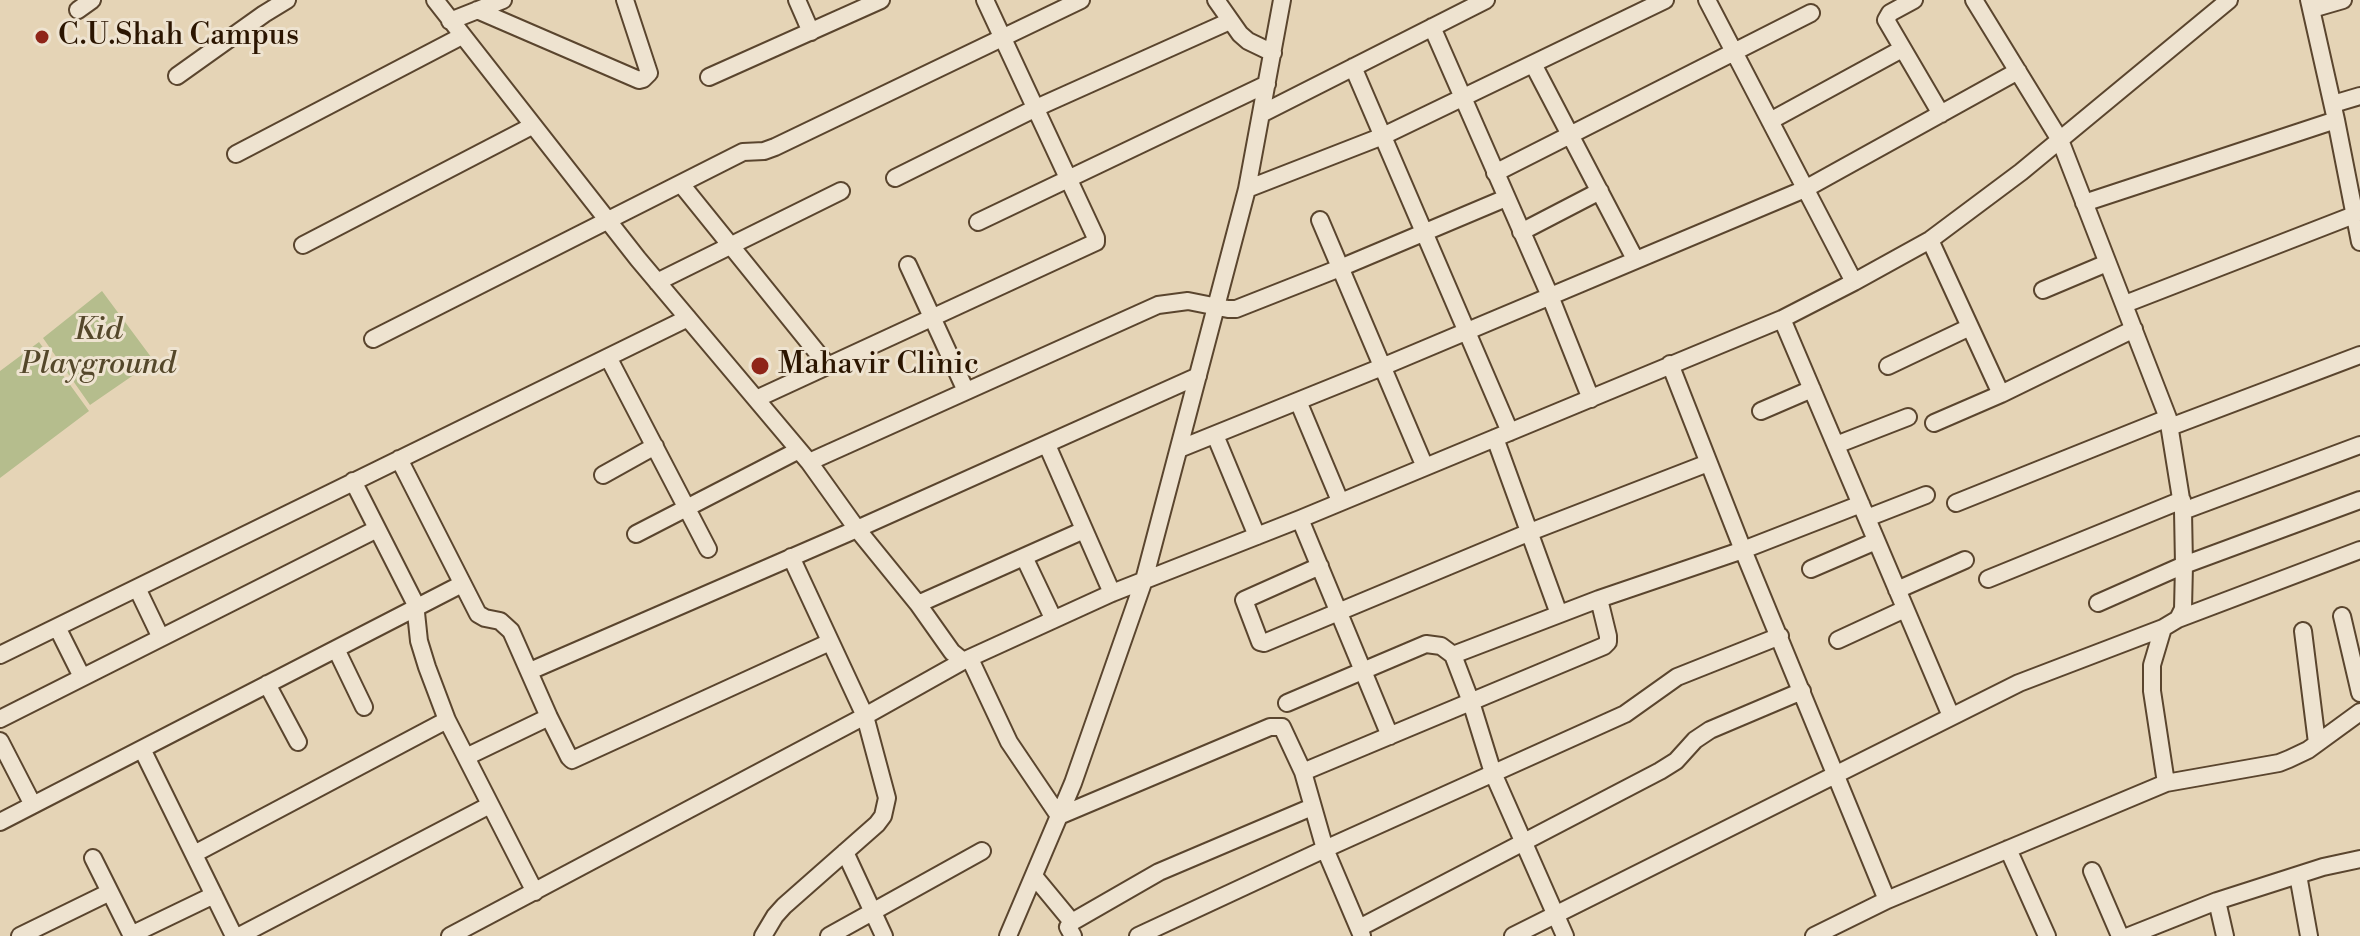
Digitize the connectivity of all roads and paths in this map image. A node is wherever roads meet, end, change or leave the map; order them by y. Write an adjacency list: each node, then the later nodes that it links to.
1 (287, 0): 33 (street)
2 (435, 0): 21 (street)
3 (503, 0): 19 (street)
4 (625, 0): 19 (street)
5 (797, 0): 24 (street)
6 (881, 0): 24 (street)
7 (985, 0): 26 (street)
8 (1081, 0): 26 (street)
9 (1216, 0): 22 (street)
10 (1282, 0): 29 (street)
11 (1486, 0): 23 (street)
12 (1665, 0): 30 (street)
13 (1707, 0): 28 (street)
14 (1914, 0): 27 (street)
15 (1974, 0): 32 (street)
16 (2229, 0): 46 (street)
17 (2343, 0): 18 (street)
18 (2310, 5): 39 (street)
19 (477, 10): 21 (street)
20 (1811, 13): 28 (street)
21 (450, 21): 25 (street)
22 (1230, 21): 29 (street); 38 (street)
23 (1432, 27): 31 (street); 37 (street)
24 (811, 32): 34 (street)
25 (462, 36): 43 (street); 47 (street)
26 (1002, 37): 38 (street); 51 (street)
27 (1902, 49): 41 (street); 42 (street)
28 (1734, 52): 42 (street); 44 (street)
29 (1273, 53): 35 (street)
30 (1533, 64): 37 (street); 44 (street)
31 (1353, 67): 40 (street); 45 (street)
32 (2018, 71): 41 (street); 46 (street)
33 (177, 76)
34 (709, 77)
35 (1267, 84): 40 (street); 50 (street)
36 (2360, 96): 39 (street)
37 (1463, 97): 45 (street); 48 (street)
38 (1036, 108): 49 (street); 50 (street)
39 (2335, 112): 57 (street); 58 (street)
40 (1261, 114): 52 (street)
41 (1941, 114): 53 (street)
42 (1770, 121): 53 (street)
43 (532, 126): 60 (street); 66 (street)
44 (1570, 135): 48 (street); 55 (street)
45 (1383, 136): 52 (street); 63 (street)
46 (2060, 140): 57 (street); 64 (street)
47 (236, 154)
48 (1495, 173): 56 (street)
49 (895, 178)
50 (1068, 179): 61 (street); 79 (street)
51 (681, 184): 60 (street); 67 (street)
52 (1247, 189): 77 (street)
53 (1805, 189): 68 (street); 73 (street)
54 (841, 191): 67 (street)
55 (1600, 191): 62 (street); 68 (street)
56 (1506, 198): 62 (street); 63 (street)
57 (2084, 203): 69 (street)
58 (2354, 215): 65 (street); 76 (street)
59 (1320, 220): 71 (street)
60 (608, 221): 72 (street); 84 (street)
61 (978, 222)
62 (1521, 232): 75 (street)
63 (1425, 233): 71 (street); 83 (street)
64 (1930, 240): 73 (street); 81 (street)
65 (2360, 242)
66 (303, 245)
67 (731, 245): 72 (street); 88 (street)
68 (1635, 259): 75 (street)
69 (2107, 263): 74 (street); 76 (street)
70 (908, 265): 79 (street)
71 (1340, 268): 77 (street); 90 (street)
72 (657, 282): 78 (street)
73 (1854, 282): 80 (street)
74 (2043, 290)
75 (1550, 296): 83 (street); 96 (street)
76 (2125, 304): 82 (street)
77 (1216, 307): 91 (street); 93 (street)
78 (688, 318): 86 (street); 95 (street)
79 (933, 319): 88 (street); 93 (street)
80 (1782, 319): 87 (street); 92 (street)
81 (1970, 327): 89 (street); 94 (street)
82 (2134, 329): 94 (street); 100 (street)
83 (1467, 332): 90 (street); 103 (street)
84 (373, 339)
85 (2360, 355): 100 (street)
86 (608, 357): 107 (street); 110 (street)
87 (1670, 364): 96 (street); 111 (street)
88 (828, 366): 95 (street)
89 (1888, 366)
90 (1382, 367): 97 (street); 112 (street)
91 (1198, 376): 104 (street); 108 (street)
92 (1812, 389): 98 (street); 105 (street)
93 (966, 391): 109 (street)
94 (2001, 394): 101 (street)
95 (756, 399): 109 (street)
96 (1591, 399): 103 (street)
97 (1298, 401): 102 (street); 117 (street)
98 (1761, 411)
99 (1908, 417): 105 (street)
100 (2169, 422): 118 (street); 119 (street)
101 (1934, 423)
102 (1215, 435): 108 (street); 128 (street)
103 (1502, 435): 112 (street); 126 (street)
104 (1047, 445): 124 (street); 125 (street)
105 (1836, 445): 121 (street)
106 (2360, 445): 119 (street)
107 (655, 446): 113 (street); 120 (street)
108 (1179, 449): 140 (street)
109 (804, 456): 120 (street); 124 (street)
110 (399, 459): 114 (street); 141 (street)
111 (1708, 463): 126 (street); 131 (street)
112 (1425, 467): 117 (street)
113 (603, 475)
114 (353, 481): 123 (street); 142 (street)
115 (1926, 495): 121 (street)
116 (2360, 500): 136 (street)
117 (1340, 501): 122 (street)
118 (1956, 503)
119 (2183, 506): 136 (street); 139 (street)
120 (686, 507): 127 (street); 130 (street)
121 (1864, 511): 129 (street); 131 (street)
122 (1300, 519): 128 (street); 137 (street)
123 (377, 529): 148 (street); 159 (street)
124 (857, 529): 133 (street); 147 (street)
125 (1084, 530): 134 (street); 144 (street)
126 (1530, 532): 150 (street); 151 (street)
127 (636, 534)
128 (1257, 536): 140 (street)
129 (1876, 541): 138 (street); 143 (street)
130 (708, 549)
131 (1743, 550): 145 (street); 158 (street)
132 (2360, 550): 154 (street)
133 (791, 557): 161 (street); 167 (street)
134 (1024, 557): 147 (street); 153 (street)
135 (1965, 560): 143 (street)
136 (2184, 565): 146 (street); 154 (street)
137 (1320, 566): 150 (street); 150 (street)
138 (1811, 569)
139 (1988, 579)
140 (1144, 580): 144 (street); 194 (street)
141 (462, 584): 148 (street); 167 (street)
142 (137, 588): 155 (street); 159 (street)
143 (1897, 590): 149 (street)
144 (1112, 593): 153 (street)
145 (1599, 599): 151 (street); 172 (street)
146 (2098, 603)
147 (918, 604): 165 (street)
148 (416, 607): 162 (street); 180 (street)
149 (1905, 609): 160 (street); 177 (street)
150 (1338, 611): 166 (street)
151 (1559, 614): 164 (street)
152 (2342, 616): 171 (street)
153 (1053, 618): 165 (street)
154 (2178, 619): 156 (street)
155 (57, 627): 163 (street); 168 (street)
156 (2163, 628): 177 (street); 190 (street)
157 (2303, 631): 184 (street)
158 (1780, 636): 170 (street); 188 (street)
159 (161, 638): 168 (street)
160 (1838, 640)
161 (830, 642): 176 (street); 178 (street)
162 (336, 649): 169 (street); 174 (street)
163 (0, 655)
164 (1453, 655): 166 (street); 172 (street)
165 (966, 660): 176 (street); 194 (street)
166 (1363, 670): 173 (street); 181 (street)
167 (530, 671): 178 (street)
168 (82, 677): 179 (street)
169 (267, 684): 183 (street); 185 (street)
170 (1802, 691): 189 (street); 196 (street)
171 (2360, 693)
172 (1471, 702): 181 (street); 188 (street)
173 (1287, 703)
174 (364, 707)
175 (2360, 712): 184 (street)
176 (865, 716): 200 (street); 208 (street)
177 (1951, 716): 189 (street)
178 (549, 717): 186 (street)
179 (0, 719)
180 (447, 720): 186 (street); 201 (street)
181 (1390, 736): 187 (street)
182 (0, 741): 191 (street)
183 (298, 742)
184 (2317, 743): 190 (street)
185 (142, 749): 191 (street); 201 (street)
186 (466, 757): 192 (street)
187 (1303, 772): 193 (street); 194 (street)
188 (1493, 773): 196 (street); 197 (street)
189 (1837, 776): 210 (street); 213 (street)
190 (2166, 783): 198 (street)
191 (33, 805): 195 (street)
192 (490, 805): 208 (street); 218 (street)
193 (1312, 807): 197 (street); 214 (street)
194 (1059, 816): 206 (street)
195 (0, 822)
196 (1524, 843): 213 (street); 215 (street)
197 (1325, 849): 215 (street); 224 (street)
198 (2008, 849): 210 (street); 228 (street)
199 (982, 851): 212 (street)
200 (845, 852): 212 (street); 220 (street)
201 (194, 854): 209 (street)
202 (93, 858): 207 (street)
203 (2360, 859): 205 (street)
204 (2092, 871): 229 (street)
205 (2298, 875): 211 (street); 232 (street)
206 (1034, 876): 214 (street); 223 (street)
207 (110, 892): 216 (street); 217 (street)
208 (535, 892): 219 (street)
209 (214, 895): 217 (street); 218 (street)
210 (1887, 900): 227 (street)
211 (2217, 901): 230 (street); 231 (street)
212 (873, 912): 221 (street); 222 (street)
213 (1556, 916): 225 (street); 226 (street)
214 (1072, 929)
215 (1361, 932)
216 (20, 936)
217 (132, 936)
218 (236, 936)
219 (450, 936)
220 (763, 936)
221 (829, 936)
222 (884, 936)
223 (1008, 936)
224 (1138, 936)
225 (1513, 936)
226 (1565, 936)
227 (1814, 936)
228 (2047, 936)
229 (2120, 936)
230 (2129, 936)
231 (2225, 936)
232 (2309, 936)

